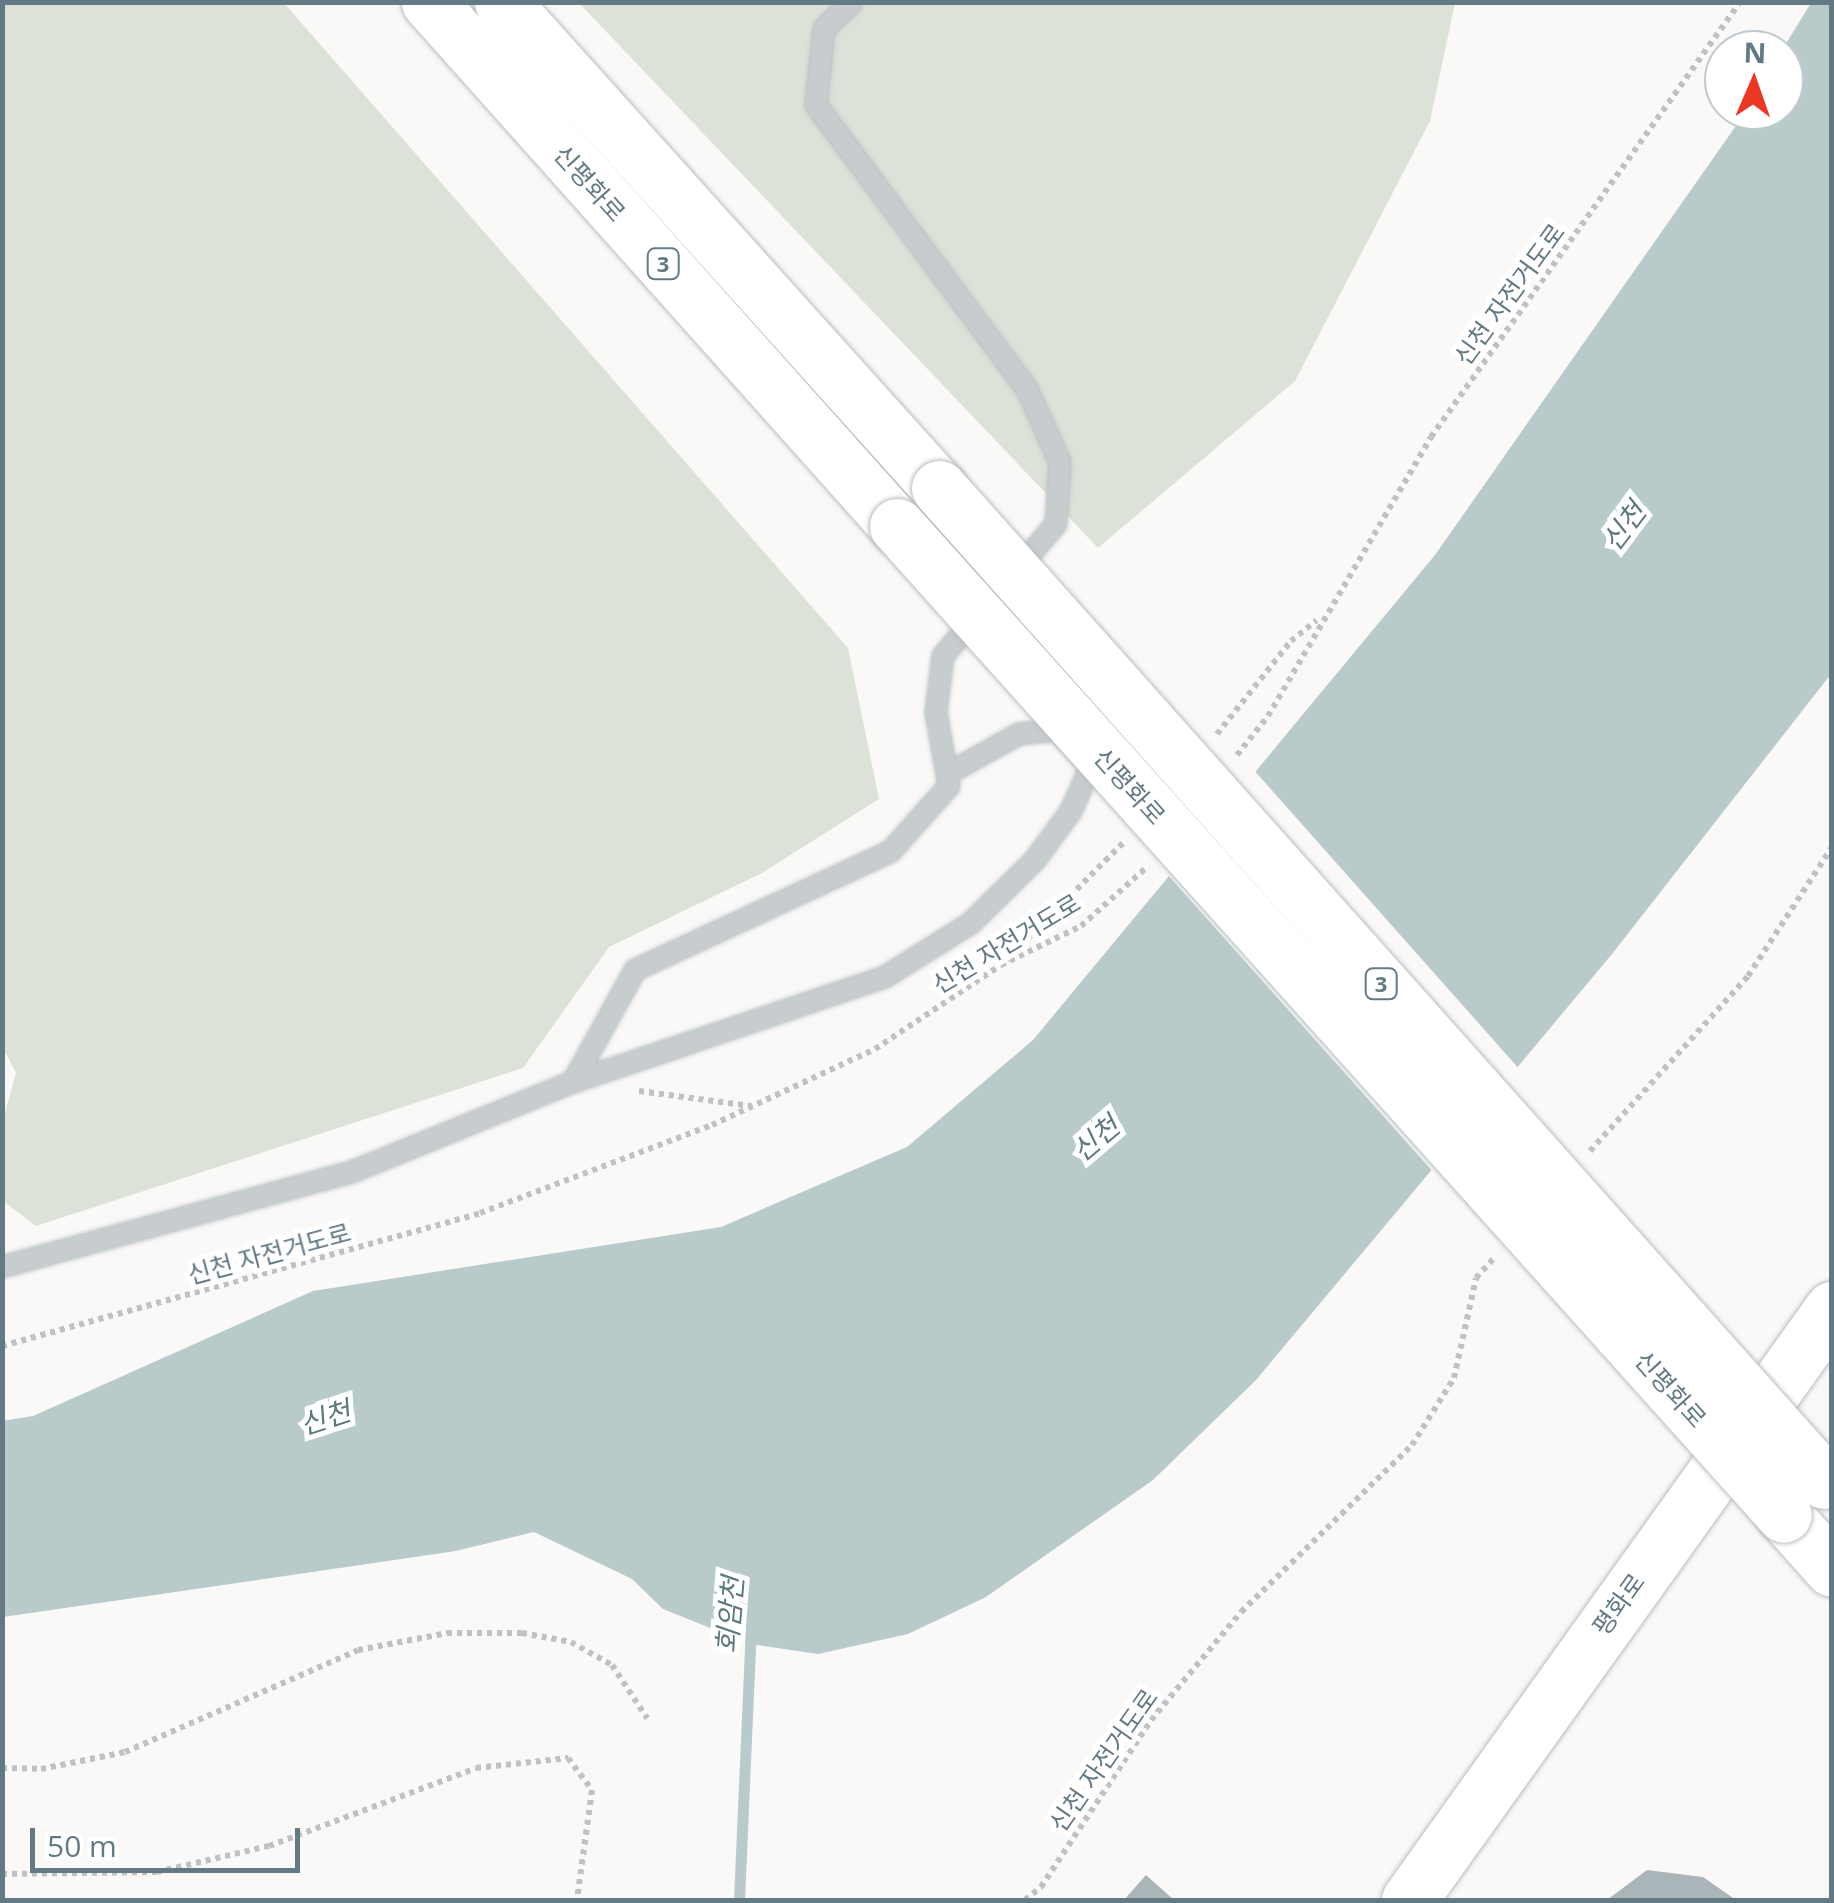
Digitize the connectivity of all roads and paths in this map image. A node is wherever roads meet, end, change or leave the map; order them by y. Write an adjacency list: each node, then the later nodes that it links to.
1 (430, 2): 16 (main road, 신평화로 / 3, bridge)
2 (502, 2): 16 (main road, 신평화로 / 3, bridge)
3 (852, 2): 6 (lane)
4 (1740, 2): 5 (path, 신천 자전거도로)
5 (1233, 760)
6 (946, 774): 9 (lane); 9 (lane)
7 (1832, 847): 11 (path)
8 (1151, 862): 10 (path, 신천 자전거도로)
9 (574, 1082): 10 (path); 13 (lane)
10 (752, 1106): 15 (path, 신천 자전거도로)
11 (1583, 1159)
12 (1503, 1248): 22 (path, 신천 자전거도로)
13 (2, 1266)
14 (1832, 1309): 23 (main road, 평화로)
15 (2, 1346)
16 (1813, 1495): 17 (main road, 신평화로 / 3)
17 (1832, 1569)
18 (647, 1718): 19 (path)
19 (2, 1768)
20 (2, 1874): 21 (path)
21 (577, 1900)
22 (1025, 1900)
23 (1409, 1900)

